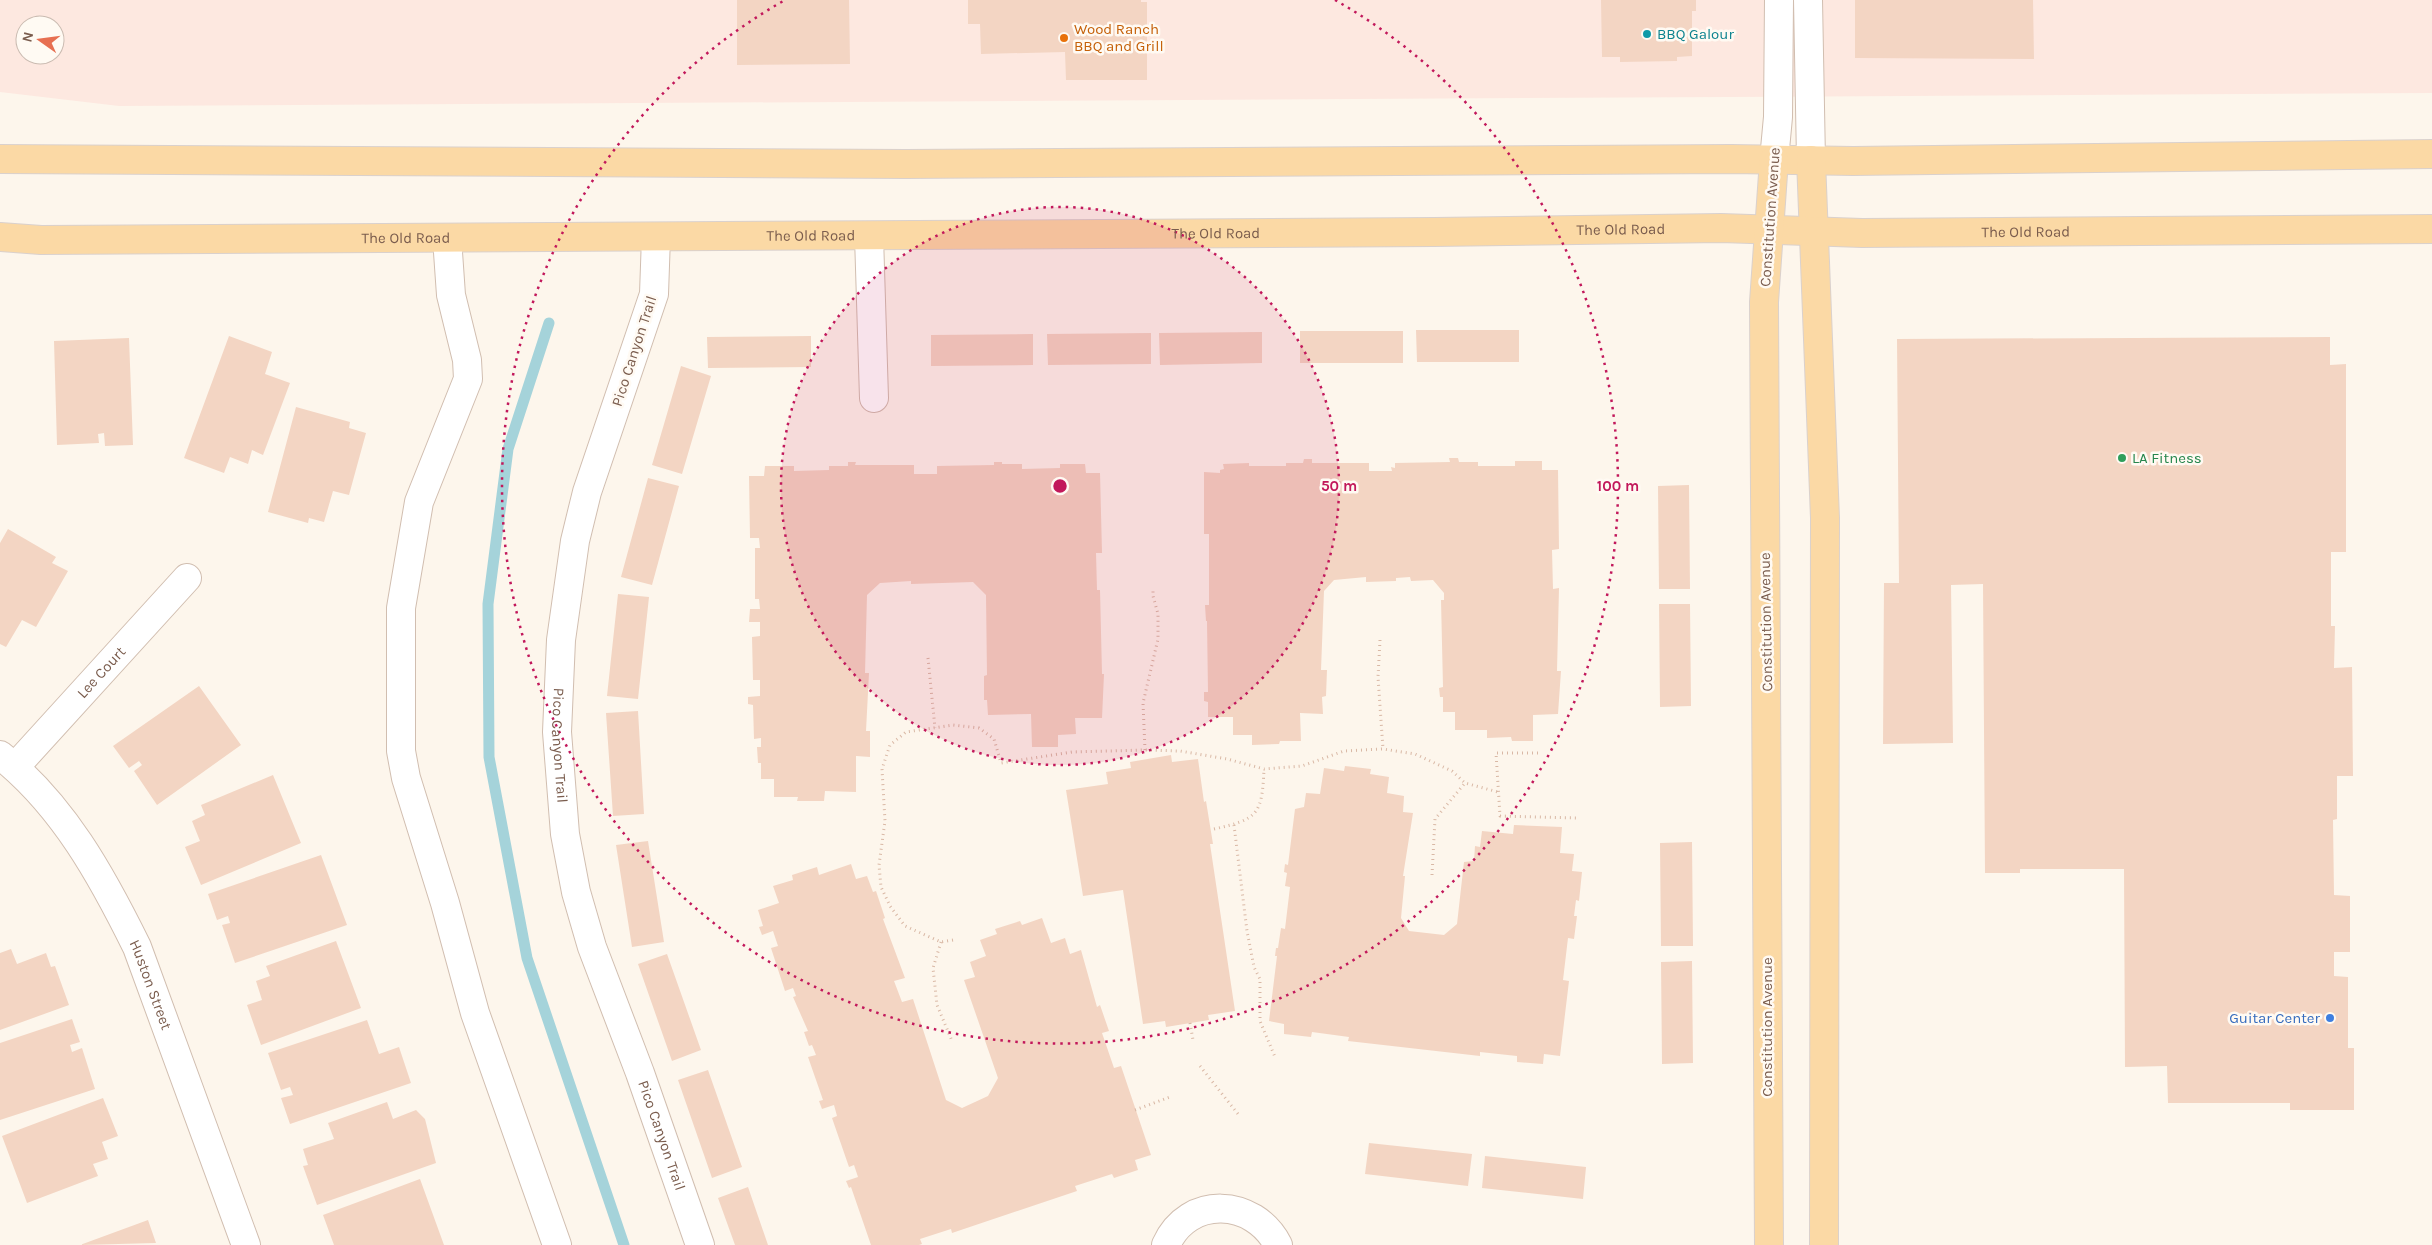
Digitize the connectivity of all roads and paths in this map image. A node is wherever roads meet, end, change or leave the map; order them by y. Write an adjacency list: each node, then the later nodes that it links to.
1 (1779, 0): 5 (street, Constitution Avenue)
2 (1808, 0): 6 (street)
3 (2432, 154): 6 (main road)
4 (0, 159): 5 (main road)
5 (1774, 160): 6 (main road); 7 (main road, Constitution Avenue)
6 (1811, 160): 9 (main road)
7 (1769, 229): 9 (main road, The Old Road); 10 (main road, The Old Road); 46 (main road, Constitution Avenue)
8 (2432, 229): 9 (main road, The Old Road)
9 (1814, 233): 47 (main road)
10 (869, 236): 12 (main road, The Old Road); 14 (street)
11 (0, 237): 13 (main road, The Old Road)
12 (656, 237): 13 (main road, The Old Road); 43 (street, Pico Canyon Trail)
13 (448, 238): 42 (street)
14 (874, 398)
15 (187, 578): 23 (street, Lee Court)
16 (1153, 588): 21 (path)
17 (1380, 640): 20 (path)
18 (928, 658): 19 (path)
19 (935, 728): 21 (path); 32 (path)
20 (1383, 749): 24 (path); 25 (path)
21 (1145, 750): 24 (path)
22 (1538, 753): 26 (path)
23 (7, 761): 41 (street, Huston Street)
24 (1264, 769): 28 (path)
25 (1465, 783): 26 (path); 30 (path)
26 (1498, 792): 27 (path)
27 (1579, 818)
28 (1234, 824): 29 (path); 36 (path)
29 (1214, 829)
30 (1432, 875)
31 (953, 940): 32 (path)
32 (941, 942): 35 (path)
33 (1190, 1023): 34 (path)
34 (1193, 1040)
35 (952, 1041)
36 (1275, 1057)
37 (1200, 1066): 40 (path)
38 (1170, 1097): 39 (path)
39 (1135, 1110)
40 (1238, 1114)
41 (246, 1245)
42 (557, 1245)
43 (700, 1245)
44 (1166, 1245): 45 (street)
45 (1278, 1245)
46 (1769, 1245)
47 (1824, 1245)

